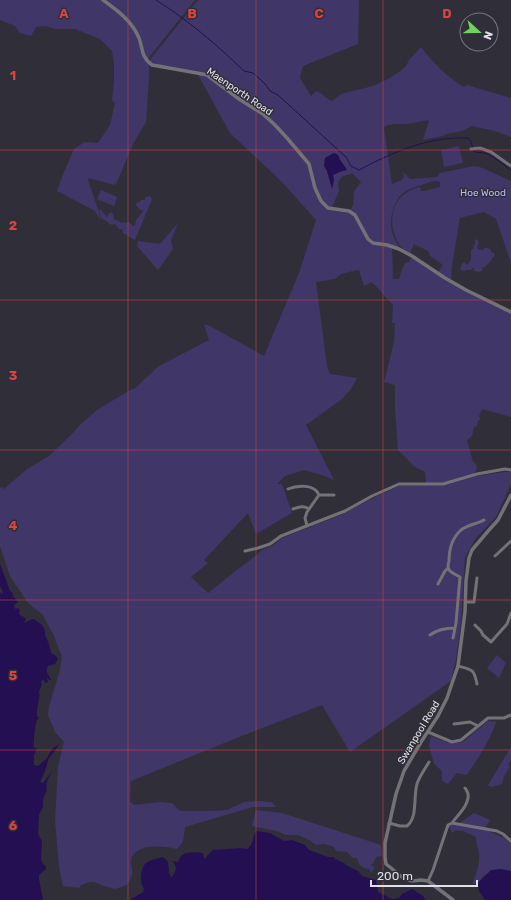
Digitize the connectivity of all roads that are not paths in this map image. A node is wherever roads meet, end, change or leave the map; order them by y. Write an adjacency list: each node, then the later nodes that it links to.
1 (103, 0): 4 (street, Maenporth Road)
2 (471, 149): 3 (street)
3 (511, 166)
4 (511, 312)
5 (511, 470): 13 (street)
6 (288, 490): 7 (street)
7 (319, 495): 8 (street); 11 (street)
8 (334, 495)
9 (511, 495): 20 (street, Swanpool Road)
10 (293, 509): 11 (street)
11 (309, 509): 13 (street)
12 (484, 520): 17 (street)
13 (307, 526): 15 (street)
14 (511, 541): 16 (street)
15 (246, 551)
16 (495, 556)
17 (448, 568): 19 (street); 23 (street)
18 (477, 578): 20 (street)
19 (438, 584)
20 (466, 602): 26 (street, Swanpool Road)
21 (511, 613): 22 (street)
22 (475, 625)
23 (455, 628): 24 (street); 25 (street)
24 (430, 635)
25 (453, 638)
26 (458, 666): 27 (street); 31 (street, Swanpool Road)
27 (477, 684)
28 (511, 715): 30 (street)
29 (454, 724): 30 (street)
30 (478, 726): 31 (street)
31 (428, 732): 34 (street, Swanpool Road)
32 (429, 762): 34 (street)
33 (465, 788): 35 (street)
34 (389, 823): 37 (street, Swanpool Road)
35 (452, 823): 36 (street); 37 (street)
36 (511, 840)
37 (428, 881): 38 (street)
38 (453, 900)

